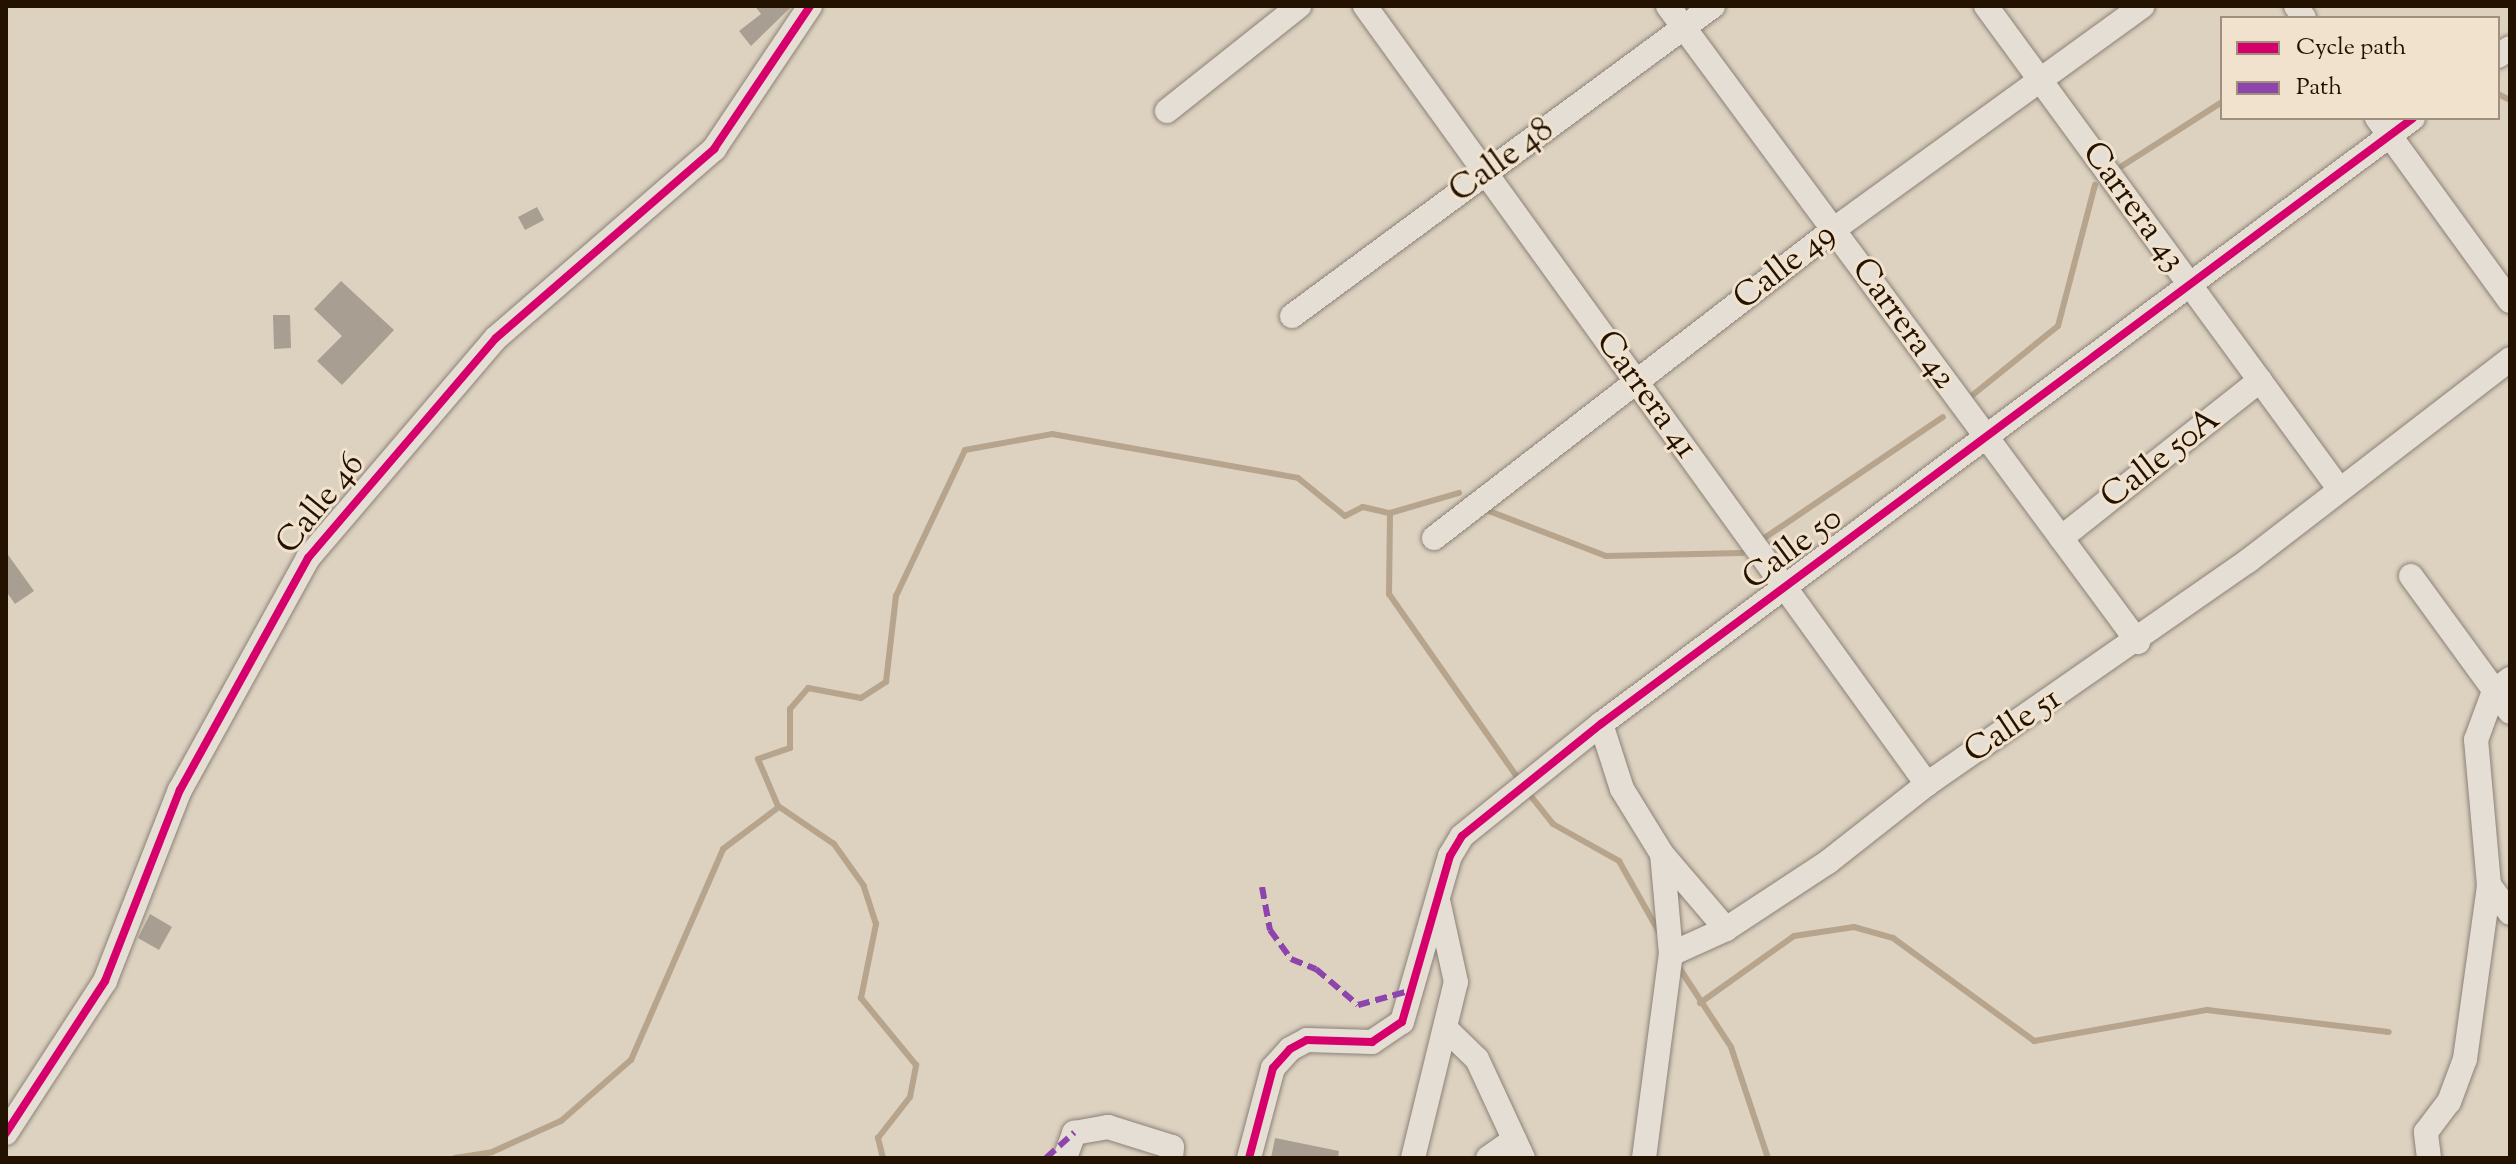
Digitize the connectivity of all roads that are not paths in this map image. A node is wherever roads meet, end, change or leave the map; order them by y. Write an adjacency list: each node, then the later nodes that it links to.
1 (810, 6): 39 (street, Calle 46)
2 (1299, 6): 10 (street)
3 (1365, 6): 13 (street, Carrera 41)
4 (1668, 6): 8 (street, Carrera 42)
5 (1713, 6): 8 (street, Calle 48)
6 (1986, 6): 9 (street, Carrera 43)
7 (2143, 6): 9 (street, Calle 49)
8 (1684, 27): 13 (street, Calle 48); 14 (street, Carrera 42)
9 (2039, 79): 14 (street, Calle 49); 15 (street, Carrera 43)
10 (1167, 111)
11 (2406, 120): 12 (street, Calle 50)
12 (2383, 126): 15 (street, Calle 50); 16 (street)
13 (1486, 174): 17 (street, Calle 48); 20 (street, Carrera 41)
14 (1833, 230): 20 (street, Calle 49); 21 (street, Carrera 42)
15 (2191, 287): 19 (street, Carrera 43); 21 (street, Calle 50)
16 (2510, 301)
17 (1292, 316)
18 (2510, 359): 22 (street, Calle 51)
19 (2260, 380): 22 (street, Carrera 43); 24 (street, Calle 50A)
20 (1637, 382): 23 (street, Calle 49); 26 (street, Carrera 41)
21 (1986, 437): 24 (street, Carrera 42); 26 (street, Calle 50)
22 (2337, 486): 27 (street, Calle 51)
23 (1434, 538)
24 (2061, 538): 27 (street, Carrera 42)
25 (2411, 576): 28 (street)
26 (1785, 587): 30 (street, Calle 50); 31 (street, Carrera 41)
27 (2138, 642): 31 (street, Calle 51)
28 (2502, 685): 29 (street); 33 (street)
29 (2510, 712)
30 (1601, 724): 32 (street); 34 (street, Calle 50)
31 (1927, 784): 36 (street, Calle 51)
32 (1662, 854): 36 (street); 37 (street)
33 (2489, 885): 35 (street); 47 (street)
34 (1438, 900): 38 (street); 43 (street, Calle 50)
35 (2510, 913)
36 (1726, 929): 37 (street, Calle 51)
37 (1671, 954): 46 (street)
38 (1448, 1031): 40 (street); 44 (street)
39 (6, 1133)
40 (1519, 1149): 45 (street)
41 (1172, 1153): 42 (street)
42 (1065, 1158)
43 (1249, 1158)
44 (1413, 1158)
45 (1488, 1158)
46 (1644, 1158)
47 (2429, 1158)

